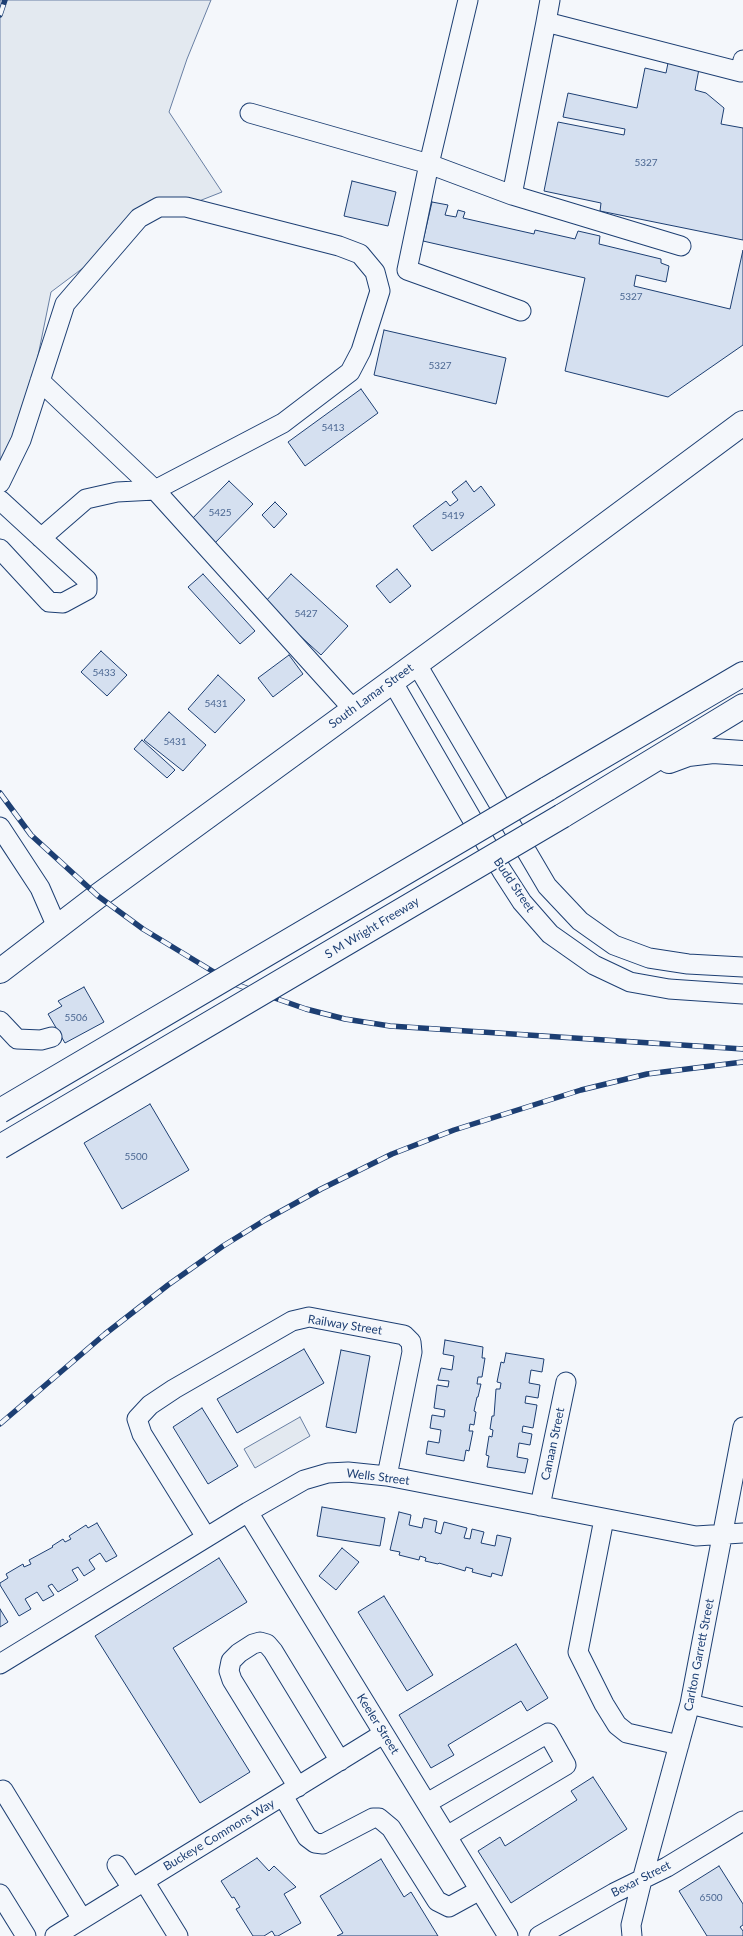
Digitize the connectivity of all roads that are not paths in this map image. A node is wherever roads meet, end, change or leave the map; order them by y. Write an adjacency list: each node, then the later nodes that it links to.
1 (468, 0): 6 (street)
2 (550, 0): 3 (street)
3 (546, 22): 4 (street); 7 (street)
4 (743, 60)
5 (250, 113): 6 (street)
6 (429, 164): 7 (street); 9 (street)
7 (512, 195): 8 (street)
8 (680, 246)
9 (522, 311)
10 (40, 381): 12 (street); 13 (street); 13 (street)
11 (743, 423): 17 (main road, South Lamar Street)
12 (0, 483)
13 (155, 490): 15 (street); 21 (street)
14 (0, 500): 15 (street)
15 (41, 538): 16 (street)
16 (0, 549)
17 (416, 663): 19 (main road, South Lamar Street); 26 (street)
18 (743, 674): 31 (main road, bridge)
19 (392, 681): 21 (main road, South Lamar Street); 28 (street, Budd Street)
20 (743, 706): 23 (main road, S M Wright Freeway)
21 (353, 709): 25 (main road, South Lamar Street)
22 (742, 753): 23 (main road)
23 (562, 816): 32 (main road, S M Wright Freeway, bridge)
24 (0, 827): 25 (street)
25 (57, 927): 27 (main road, South Lamar Street)
26 (743, 967)
27 (0, 971)
28 (743, 994)
29 (0, 1021): 30 (street)
30 (52, 1037)
31 (0, 1111)
32 (0, 1148)
33 (566, 1382): 36 (street, Canaan Street)
34 (743, 1427): 40 (street, Carlton Garrett Street)
35 (387, 1476): 36 (street, Wells Street); 37 (street, Wells Street); 41 (street, Railway Street)
36 (540, 1506): 38 (street, Wells Street)
37 (248, 1512): 41 (street, Wells Street); 45 (street, Keeler Street)
38 (604, 1519): 40 (street, Wells Street); 46 (street)
39 (743, 1533): 40 (street, Wells Street)
40 (722, 1536): 43 (street, Carlton Garrett Street)
41 (206, 1537): 42 (street, Wells Street)
42 (0, 1664)
43 (690, 1704): 44 (street); 46 (street, Carlton Garrett Street)
44 (743, 1717)
45 (384, 1734): 47 (street, Buckeye Commons Way); 50 (street, Keeler Street)
46 (678, 1745): 54 (street, Carlton Garrett Street)
47 (340, 1761): 49 (street, Buckeye Commons Way); 49 (street)
48 (0, 1792): 58 (street)
49 (290, 1792): 55 (street, Buckeye Commons Way); 56 (street)
50 (427, 1803): 52 (street, Keeler Street); 52 (street)
51 (743, 1821): 54 (street, Bexar Street)
52 (447, 1836): 56 (street, Keeler Street)
53 (118, 1865): 55 (street)
54 (642, 1880): 59 (street, Carlton Garrett Street); 64 (street, Bexar Street)
55 (138, 1885): 58 (street, Buckeye Commons Way); 62 (street)
56 (480, 1890): 63 (street, Keeler Street)
57 (0, 1894): 60 (street)
58 (82, 1919): 61 (street, Buckeye Commons Way)
59 (628, 1932)
60 (26, 1936)
61 (54, 1936)
62 (178, 1936)
63 (508, 1936)
64 (539, 1936)

